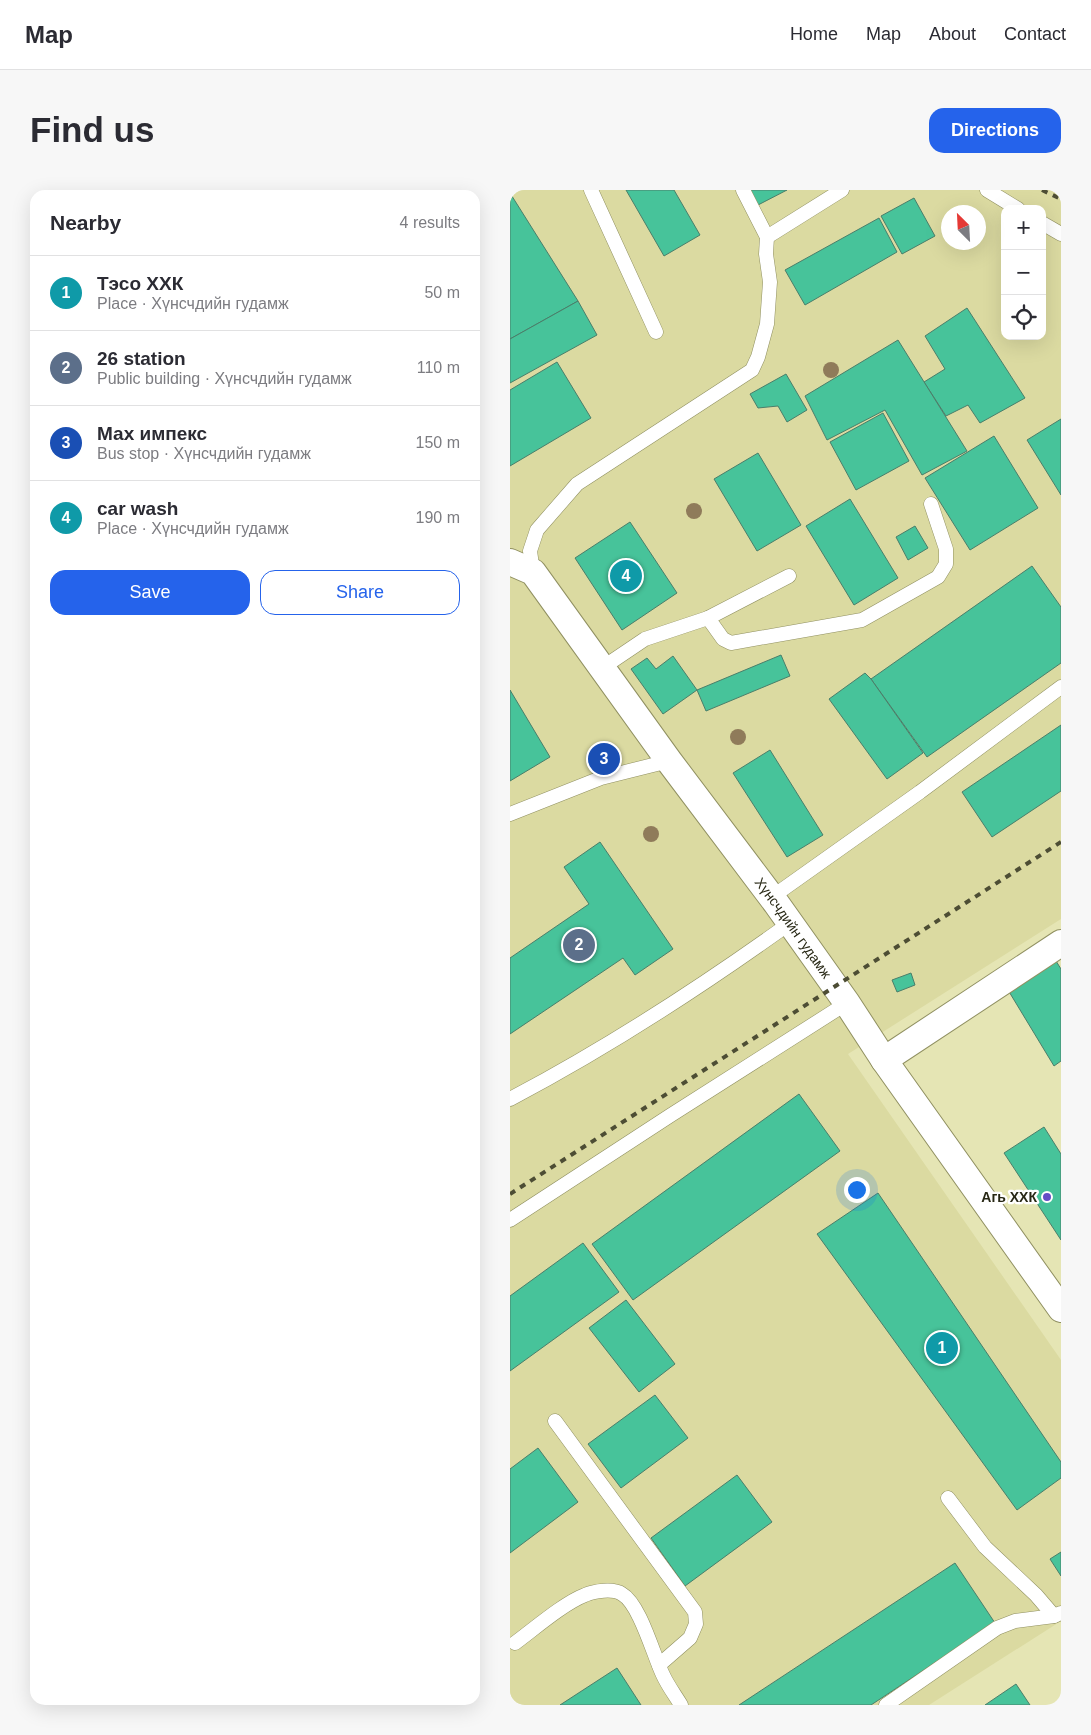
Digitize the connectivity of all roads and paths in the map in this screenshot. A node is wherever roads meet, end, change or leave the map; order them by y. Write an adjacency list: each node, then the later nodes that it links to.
1 (591, 190): 9 (lane)
2 (743, 190): 8 (lane)
3 (842, 190): 8 (lane)
4 (987, 190): 5 (lane)
5 (1011, 205)
6 (1046, 225): 7 (lane)
7 (1061, 234)
8 (767, 237): 11 (lane)
9 (656, 332)
10 (931, 504): 13 (lane)
11 (521, 567): 14 (street, Хүнсчдийн гудамж)
12 (789, 576): 13 (lane)
13 (708, 618): 14 (lane)
14 (602, 668): 16 (street, Хүнсчдийн гудамж)
15 (1061, 687): 18 (lane)
16 (669, 761): 17 (lane); 18 (street, Хүнсчдийн гудамж)
17 (510, 814)
18 (772, 897): 19 (street, Хүнсчдийн гудамж)
19 (790, 923): 21 (street, Хүнсчдийн гудамж); 23 (lane)
20 (1061, 943): 22 (street)
21 (847, 1003): 22 (street, Хүнсчдийн гудамж); 24 (lane)
22 (884, 1060): 25 (street, Хүнсчдийн гудамж)
23 (510, 1100)
24 (510, 1220)
25 (1061, 1310)
26 (555, 1421): 30 (lane)
27 (948, 1498): 28 (lane)
28 (1058, 1614): 32 (lane)
29 (515, 1643): 30 (lane)
30 (659, 1665): 31 (lane)
31 (681, 1705)
32 (886, 1705)

